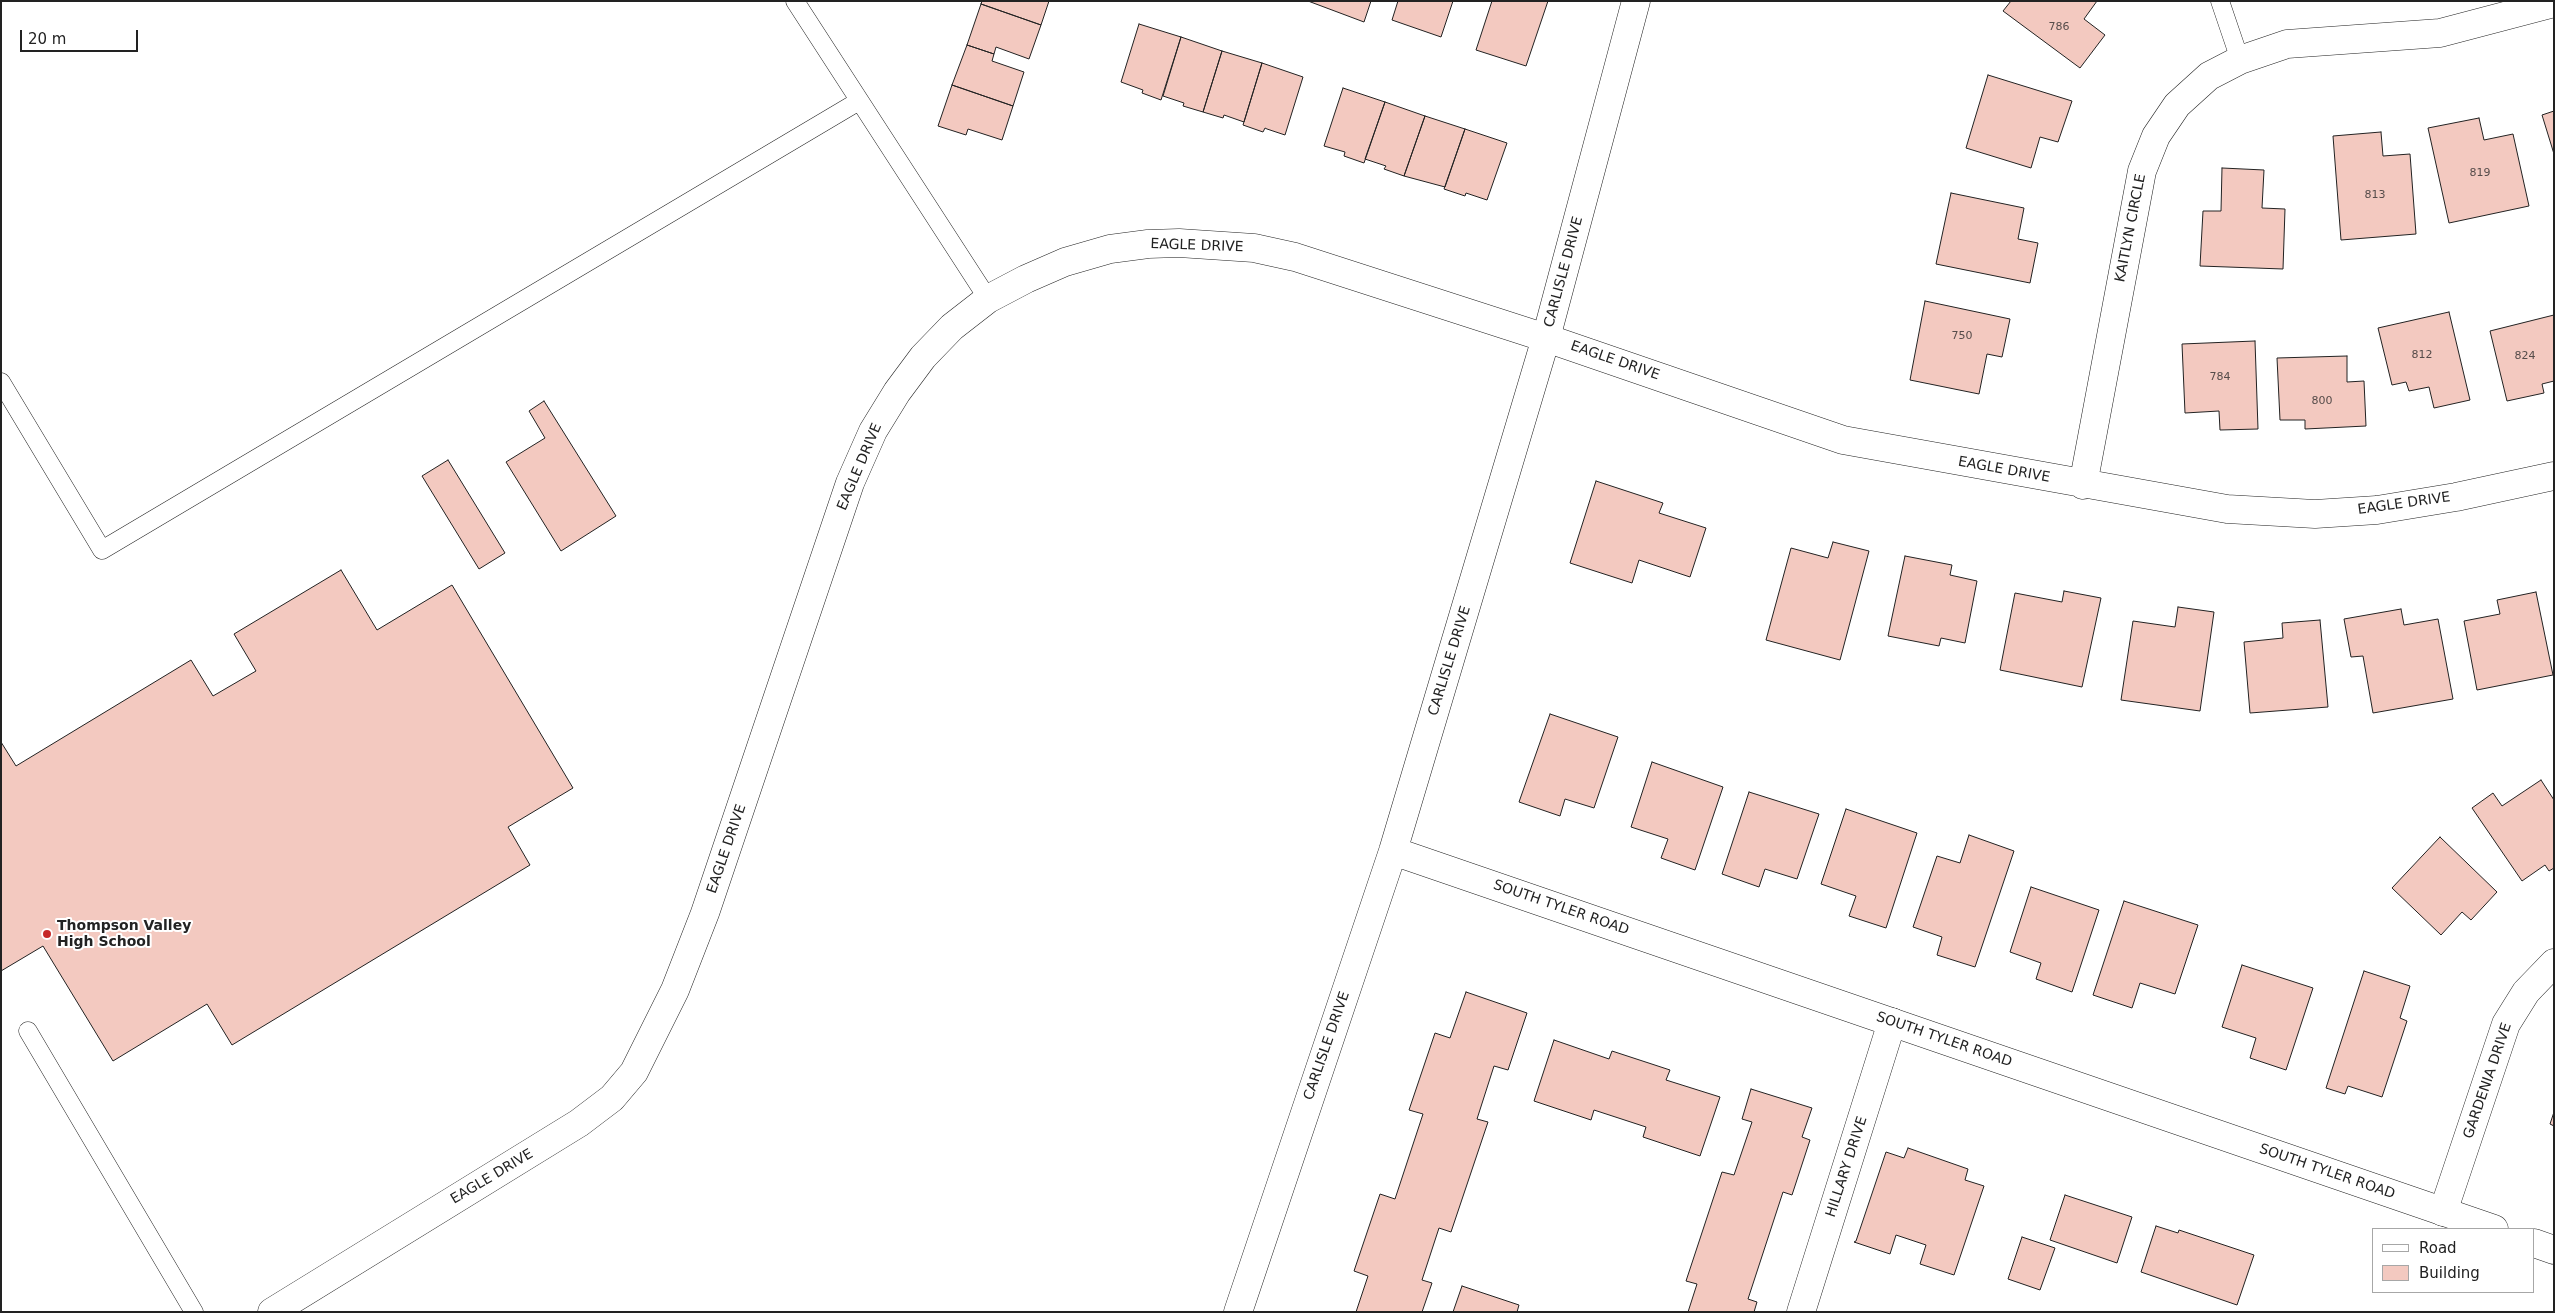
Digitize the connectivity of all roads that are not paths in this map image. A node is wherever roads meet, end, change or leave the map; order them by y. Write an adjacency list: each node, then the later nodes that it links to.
1 (795, 1): 6 (lane)
2 (1636, 1): 8 (street, CARLISLE DRIVE)
3 (2220, 1): 5 (lane)
4 (2554, 3): 5 (street, KAITLYN CIRCLE)
5 (2240, 60): 11 (street, KAITLYN CIRCLE)
6 (859, 100): 7 (lane); 9 (lane)
7 (988, 299): 8 (street, EAGLE DRIVE); 21 (street, EAGLE DRIVE)
8 (1546, 338): 11 (street, EAGLE DRIVE); 12 (street, CARLISLE DRIVE)
9 (1, 382)
10 (2554, 476): 11 (street, EAGLE DRIVE)
11 (2084, 485)
12 (1393, 851): 14 (street, SOUTH TYLER ROAD); 22 (street, CARLISLE DRIVE)
13 (2554, 963): 16 (street, GARDENIA DRIVE)
14 (1892, 1022): 16 (street, SOUTH TYLER ROAD); 23 (street, HILLARY DRIVE)
15 (28, 1031): 20 (lane)
16 (2443, 1212): 17 (street, SOUTH TYLER ROAD)
17 (2491, 1228)
18 (2535, 1243): 19 (street)
19 (2554, 1250)
20 (194, 1312)
21 (272, 1312)
22 (1238, 1312)
23 (1801, 1312)

